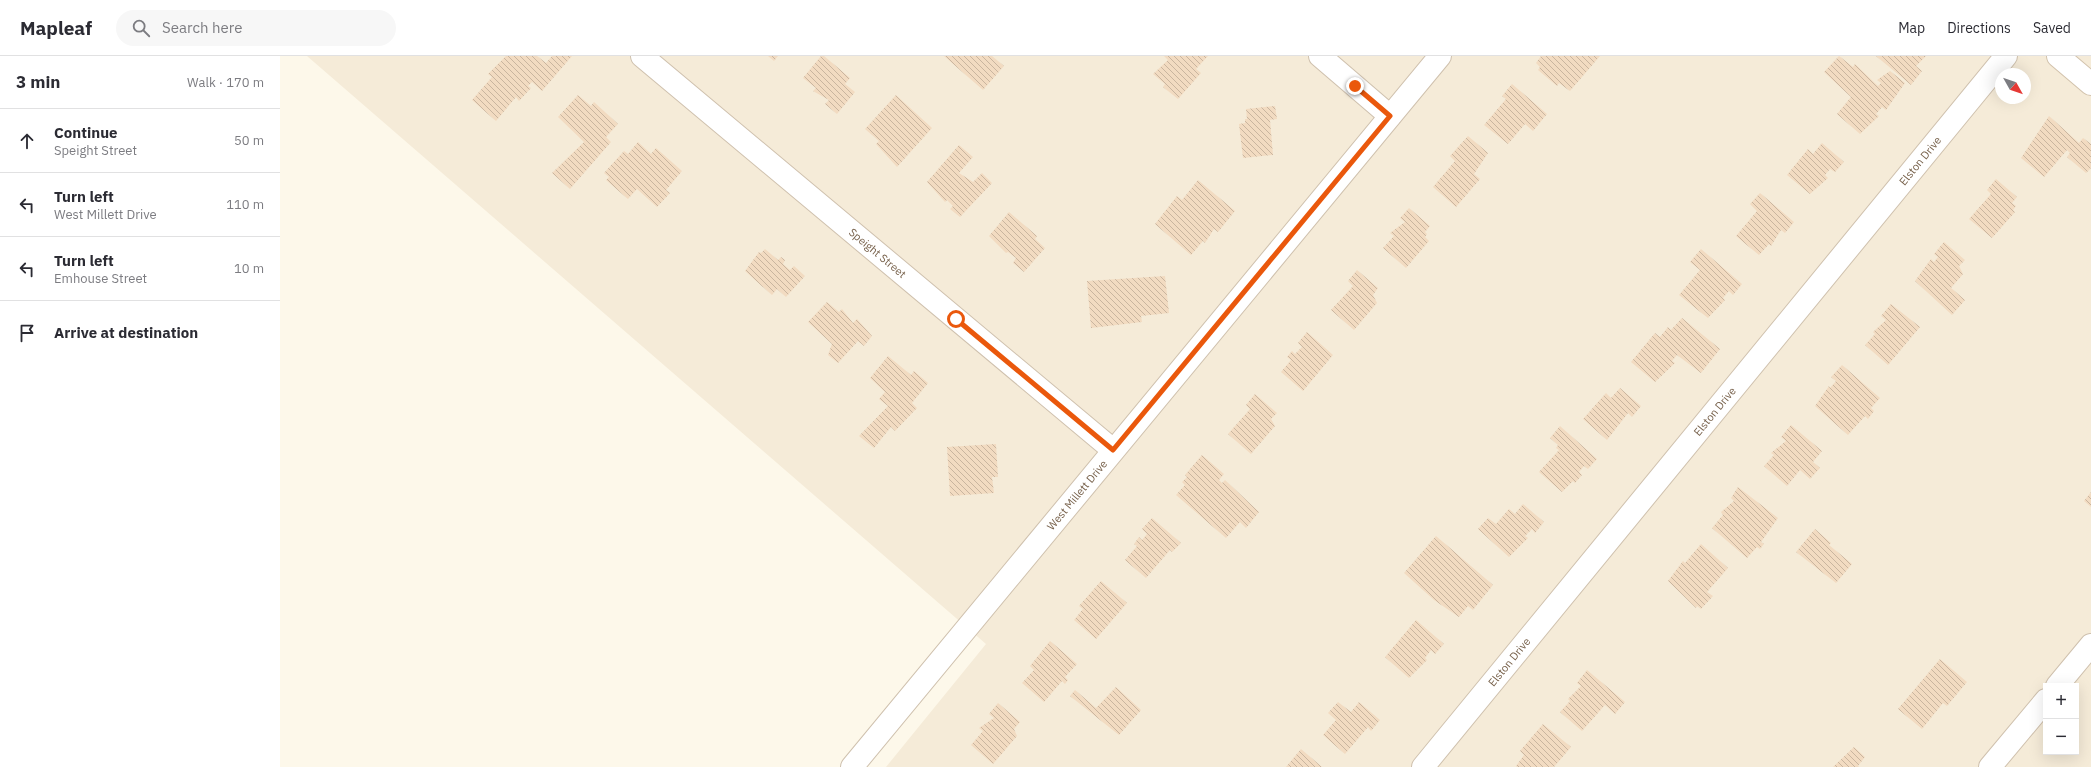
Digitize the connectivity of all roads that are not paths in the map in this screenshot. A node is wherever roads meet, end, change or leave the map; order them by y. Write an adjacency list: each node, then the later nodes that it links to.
1 (642, 56): 8 (street, Speight Street)
2 (1320, 56): 7 (street)
3 (1440, 56): 7 (street, West Millett Drive)
4 (2006, 56): 13 (street, Elston Drive)
5 (2058, 56): 6 (street)
6 (2091, 84)
7 (1390, 116): 8 (street, West Millett Drive)
8 (1113, 450): 12 (street, West Millett Drive)
9 (2091, 645): 10 (street)
10 (2059, 683)
11 (2043, 704): 14 (street)
12 (852, 767)
13 (1423, 767)
14 (1990, 767)

